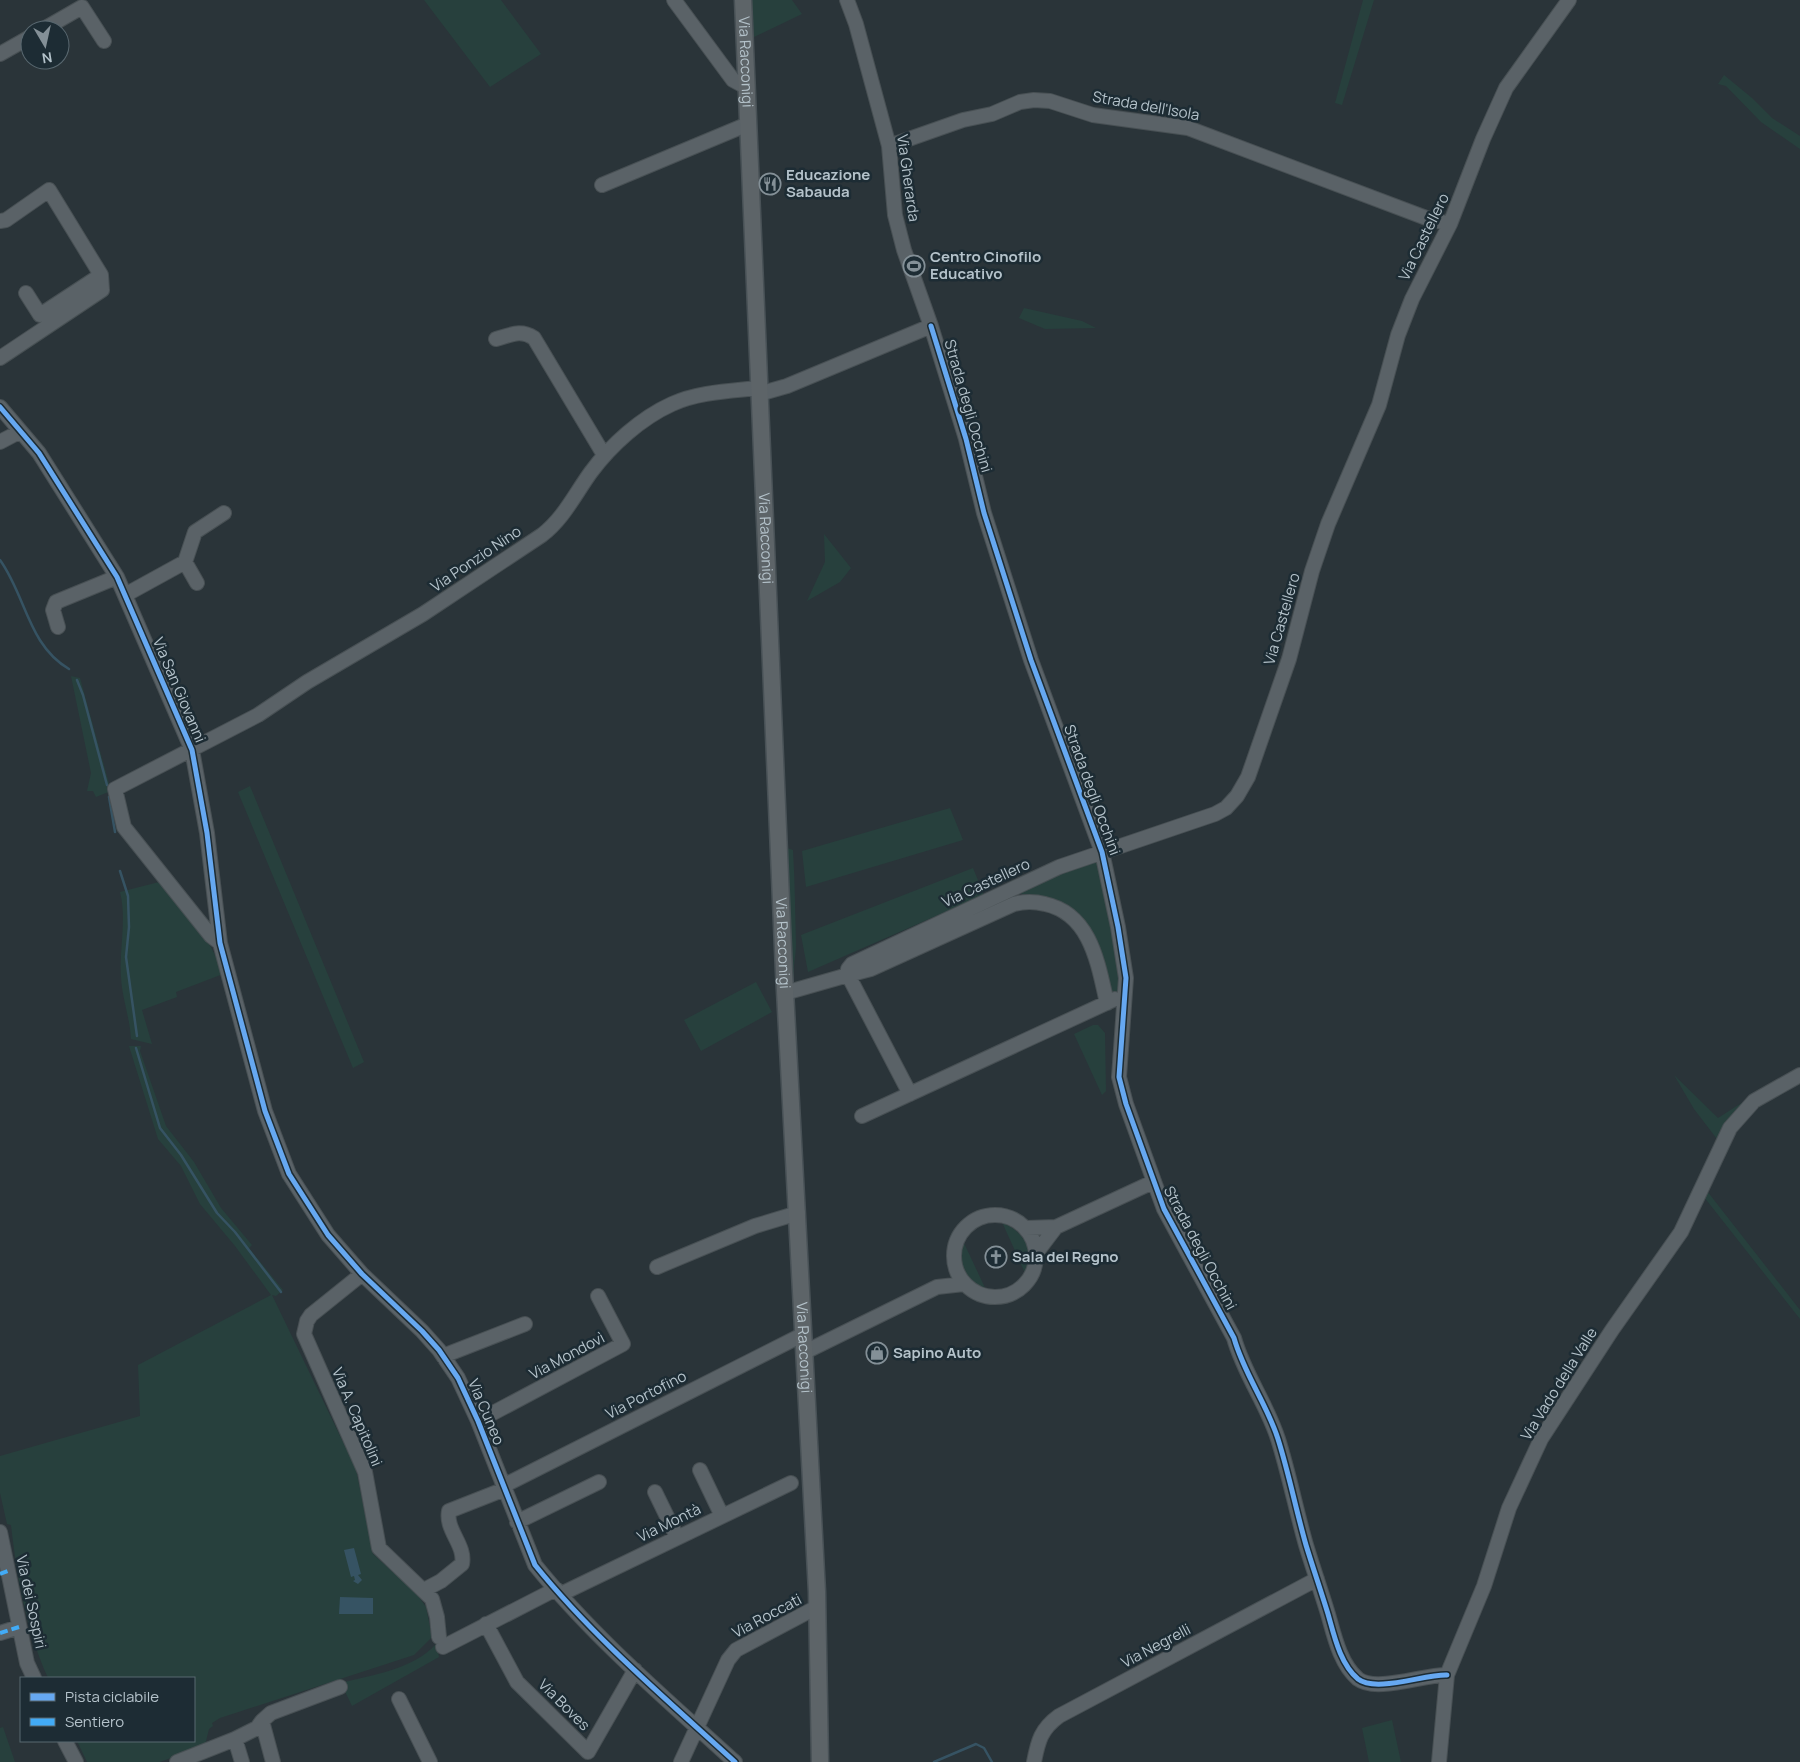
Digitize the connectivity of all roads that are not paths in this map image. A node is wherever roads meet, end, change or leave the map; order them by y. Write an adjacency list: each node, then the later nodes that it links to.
1 (674, 0): 9 (street)
2 (743, 0): 9 (main road, Via Racconigi)
3 (847, 0): 11 (street, Via Gherarda)
4 (1569, 0): 14 (street, Via Castellero)
5 (59, 20): 6 (street)
6 (104, 40)
7 (20, 43): 8 (street)
8 (0, 54)
9 (746, 88): 10 (main road, Via Racconigi)
10 (748, 124): 12 (street, Via Racconigi); 20 (main road, Via Racconigi)
11 (889, 146): 14 (street, Strada dell'Isola); 17 (street, Via Gherarda)
12 (602, 186)
13 (0, 221): 15 (street)
14 (1450, 224): 32 (street, Via Castellero)
15 (101, 275): 16 (street); 19 (street)
16 (26, 293)
17 (931, 326): 20 (street); 32 (street, Strada degli Occhini)
18 (496, 339): 24 (street)
19 (0, 358)
20 (759, 391): 24 (street, Via Ponzio Nino); 36 (main road, Via Racconigi)
21 (0, 407): 22 (street, Via San Giovanni)
22 (19, 432): 23 (street); 27 (street, Via San Giovanni)
23 (0, 442)
24 (604, 454): 31 (street, Via Ponzio Nino)
25 (224, 513): 26 (street)
26 (185, 562): 28 (street); 29 (street)
27 (117, 578): 29 (street, Via San Giovanni); 30 (street)
28 (197, 584)
29 (125, 595): 31 (street, Via San Giovanni)
30 (58, 627)
31 (192, 750): 33 (street, Via San Giovanni); 33 (street, Via Ponzio Nino)
32 (1102, 852): 34 (street, Via Castellero); 35 (street, Strada degli Occhini)
33 (220, 943): 38 (street, Via San Giovanni)
34 (848, 975): 36 (street); 37 (street); 40 (street)
35 (1126, 992): 37 (street); 42 (street, Strada degli Occhini)
36 (785, 993): 43 (main road, Via Racconigi)
37 (1107, 1003): 40 (street)
38 (249, 1048): 49 (street, Via Cuneo)
39 (1800, 1075): 77 (street, Via Vado della Valle)
40 (910, 1094): 41 (street)
41 (862, 1116)
42 (1152, 1182): 44 (street); 68 (street, Strada degli Occhini)
43 (798, 1213): 48 (street); 54 (main road, Via Racconigi)
44 (1056, 1227): 45 (street); 46 (street)
45 (1026, 1228): 46 (street); 47 (street)
46 (1037, 1252): 50 (street)
47 (954, 1264): 50 (street); 51 (street)
48 (657, 1268)
49 (362, 1274): 56 (street, Via Cuneo); 69 (street, Via A. Capitolini)
50 (964, 1284): 51 (street)
51 (937, 1287): 55 (street)
52 (598, 1296): 57 (street, Via Mondovì)
53 (525, 1324): 56 (street)
54 (804, 1334): 55 (main road, Via Racconigi); 61 (street, Via Portofino)
55 (804, 1352): 71 (main road, Via Racconigi)
56 (443, 1356): 57 (street, Via Cuneo)
57 (478, 1421): 61 (street, Via Cuneo)
58 (700, 1470): 63 (street)
59 (599, 1482): 64 (street)
60 (791, 1483): 63 (street, Via Montà)
61 (504, 1488): 64 (street, Via Cuneo); 69 (street, Via Portofino)
62 (655, 1492): 66 (street)
63 (722, 1516): 66 (street, Via Montà)
64 (517, 1522): 70 (street, Via Cuneo)
65 (0, 1532): 67 (street, Via dei Sospiri)
66 (677, 1537): 70 (street, Via Montà)
67 (4, 1573): 73 (street, Via dei Sospiri)
68 (1317, 1579): 77 (street, Strada degli Occhini); 93 (street, Via Negrelli)
69 (424, 1590): 75 (street, Via A. Capitolini)
70 (559, 1592): 72 (street, Via Montà); 76 (street, Via Cuneo)
71 (817, 1607): 82 (street, Via Roccati); 92 (main road, Via Racconigi)
72 (486, 1624): 75 (street, Via Montà); 76 (street, Via Boves)
73 (19, 1627): 74 (street); 78 (street, Via dei Sospiri)
74 (0, 1633)
75 (441, 1642)
76 (635, 1670): 82 (street, Via Cuneo)
77 (1447, 1675): 94 (street, Via Vado della Valle)
78 (34, 1677)
79 (340, 1687): 81 (street)
80 (399, 1699): 89 (street)
81 (262, 1721): 83 (street); 88 (street)
82 (697, 1728): 90 (street, Via Roccati); 91 (street, Via Cuneo)
83 (235, 1739): 86 (street); 87 (street)
84 (66, 1742): 85 (street)
85 (76, 1762)
86 (177, 1762)
87 (242, 1762)
88 (274, 1762)
89 (430, 1762)
90 (681, 1762)
91 (735, 1762)
92 (820, 1762)
93 (1034, 1762)
94 (1439, 1762)

